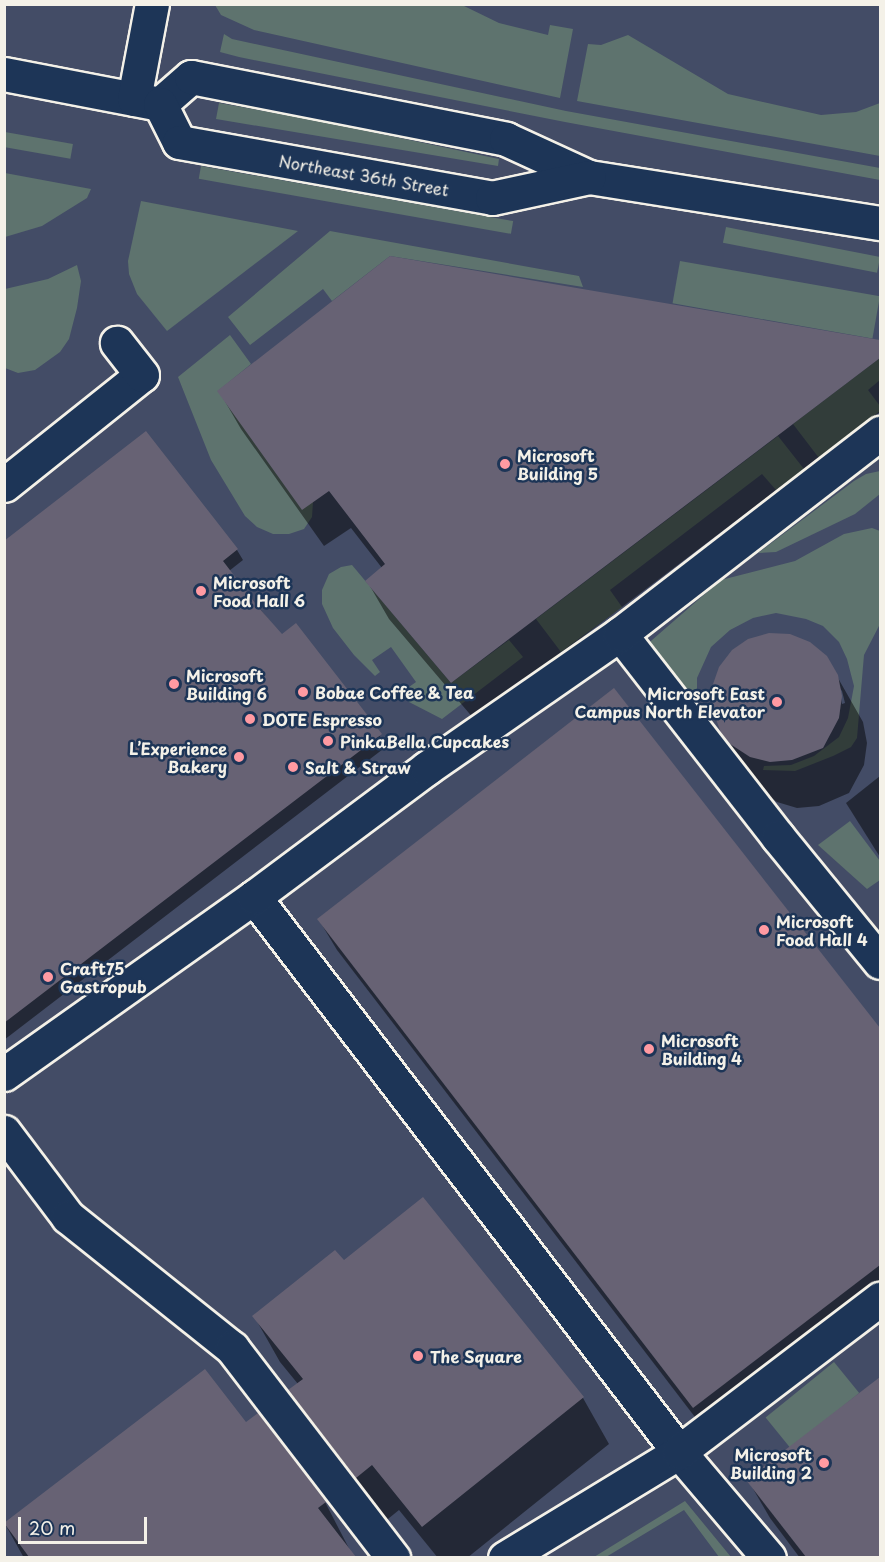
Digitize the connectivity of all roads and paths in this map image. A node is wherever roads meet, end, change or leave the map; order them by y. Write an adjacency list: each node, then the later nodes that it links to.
1 (152, 4): 3 (street)
2 (4, 74): 3 (street)
3 (147, 102): 4 (street, Northeast 36th Street); 4 (street, Northeast 36th Street)
4 (589, 177): 5 (street, Northeast 36th Street)
5 (880, 223)
6 (117, 343): 8 (street)
7 (880, 433): 9 (street)
8 (4, 485)
9 (620, 634): 10 (street); 11 (street)
10 (254, 897): 12 (street); 15 (street)
11 (880, 962)
12 (4, 1074)
13 (4, 1132): 16 (street)
14 (880, 1299): 15 (street)
15 (679, 1452): 17 (street); 18 (street)
16 (393, 1557)
17 (505, 1557)
18 (769, 1557)

